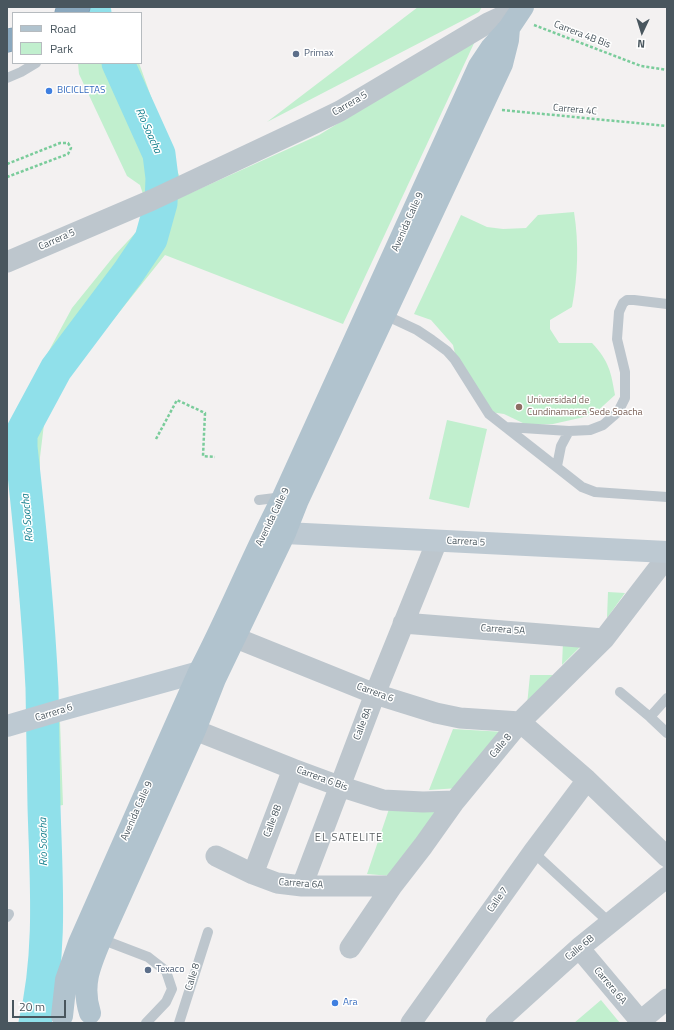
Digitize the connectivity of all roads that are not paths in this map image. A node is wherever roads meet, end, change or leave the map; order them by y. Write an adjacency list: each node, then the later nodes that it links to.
1 (79, 7): 2 (highway)
2 (68, 12)
3 (516, 18): 6 (street, Carrera 5); 8 (main road, Avenida Calle 9); 12 (main road, Avenida Calle 9)
4 (34, 64): 5 (lane)
5 (7, 78)
6 (7, 262)
7 (667, 304): 10 (lane)
8 (385, 315): 9 (lane); 15 (main road, Avenida Calle 9)
9 (506, 427): 10 (lane); 11 (lane)
10 (569, 431): 11 (lane)
11 (557, 466): 13 (lane)
12 (283, 497): 14 (lane); 15 (main road, Avenida Calle 9)
13 (667, 497)
14 (259, 500)
15 (275, 531): 16 (main road, Carrera 5); 20 (main road, Avenida Calle 9); 22 (main road, Avenida Calle 9)
16 (436, 541): 17 (main road, Carrera 5); 19 (street, Calle 8A)
17 (667, 552)
18 (667, 557): 21 (street, Calle 8)
19 (403, 623): 21 (street, Carrera 5A); 24 (street, Calle 8A)
20 (236, 638): 22 (main road, Avenida Calle 9); 24 (street, Carrera 6)
21 (604, 639): 27 (street, Calle 8)
22 (207, 675): 28 (main road, Carrera 6); 29 (main road, Avenida Calle 9); 49 (main road, Avenida Calle 9)
23 (620, 692): 26 (lane)
24 (375, 694): 27 (street, Carrera 6); 33 (street, Calle 8A)
25 (667, 698): 26 (lane)
26 (650, 717): 30 (lane)
27 (520, 722): 32 (street); 34 (street, Calle 8)
28 (16, 724)
29 (195, 730): 31 (street, Carrera 6 Bis); 44 (main road, Avenida Calle 9)
30 (667, 733)
31 (293, 769): 33 (street, Carrera 6 Bis); 38 (street, Calle 8B)
32 (587, 780): 35 (street, Calle 7); 37 (street)
33 (339, 786): 34 (street, Carrera 6 Bis); 40 (street, Calle 8A)
34 (455, 801): 41 (street, Calle 8)
35 (533, 852): 42 (lane); 53 (street, Calle 7)
36 (216, 856): 38 (street, Carrera 6A)
37 (667, 857)
38 (253, 874): 40 (street, Carrera 6A)
39 (667, 877): 42 (street, Calle 6B)
40 (302, 886): 41 (street, Carrera 6A)
41 (392, 886): 45 (street, Calle 8)
42 (610, 924): 46 (street, Calle 6B)
43 (208, 932): 52 (lane, Calle 8)
44 (101, 939): 48 (main road, Avenida Calle 9); 51 (lane)
45 (350, 948)
46 (579, 948): 50 (street, Carrera 6A); 54 (street, Calle 6B)
47 (667, 999): 50 (street)
48 (94, 1018): 49 (main road)
49 (59, 1019)
50 (640, 1022)
51 (146, 1023)
52 (179, 1023)
53 (411, 1023)
54 (496, 1023)

